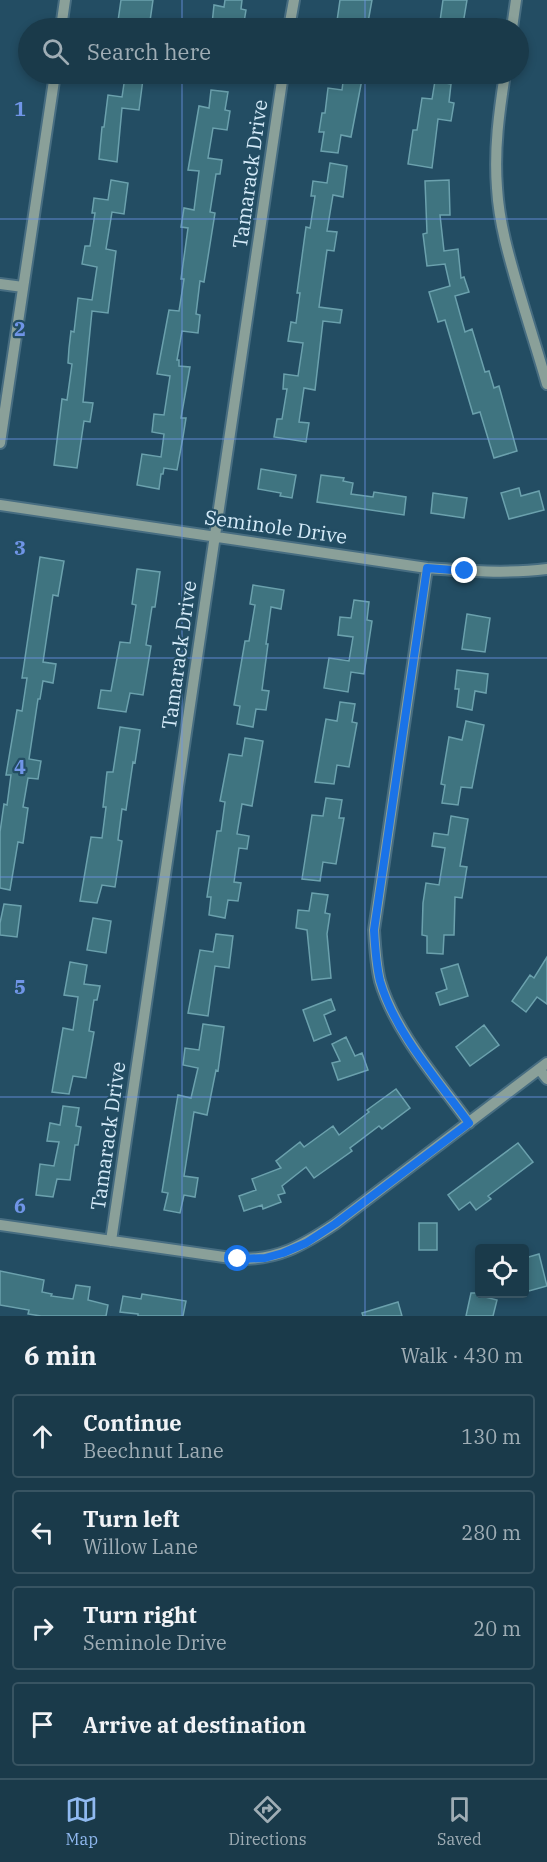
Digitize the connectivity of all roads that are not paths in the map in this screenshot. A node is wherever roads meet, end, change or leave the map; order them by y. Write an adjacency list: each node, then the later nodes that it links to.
1 (66, 0): 4 (street)
2 (294, 0): 5 (street)
3 (516, 0): 6 (street)
4 (63, 18)
5 (291, 18)
6 (513, 18)
7 (54, 84): 11 (street)
8 (282, 84): 15 (street, Tamarack Drive)
9 (504, 84): 12 (street)
10 (0, 284): 11 (street)
11 (23, 288): 13 (street)
12 (547, 384)
13 (0, 442)
14 (0, 505): 15 (street, Seminole Drive)
15 (214, 536): 16 (street, Seminole Drive); 22 (street, Tamarack Drive)
16 (427, 568): 17 (street, Seminole Drive); 20 (street)
17 (547, 569)
18 (543, 1066): 19 (street); 20 (street)
19 (547, 1079)
20 (469, 1123): 22 (street)
21 (0, 1225): 22 (street)
22 (111, 1241)

